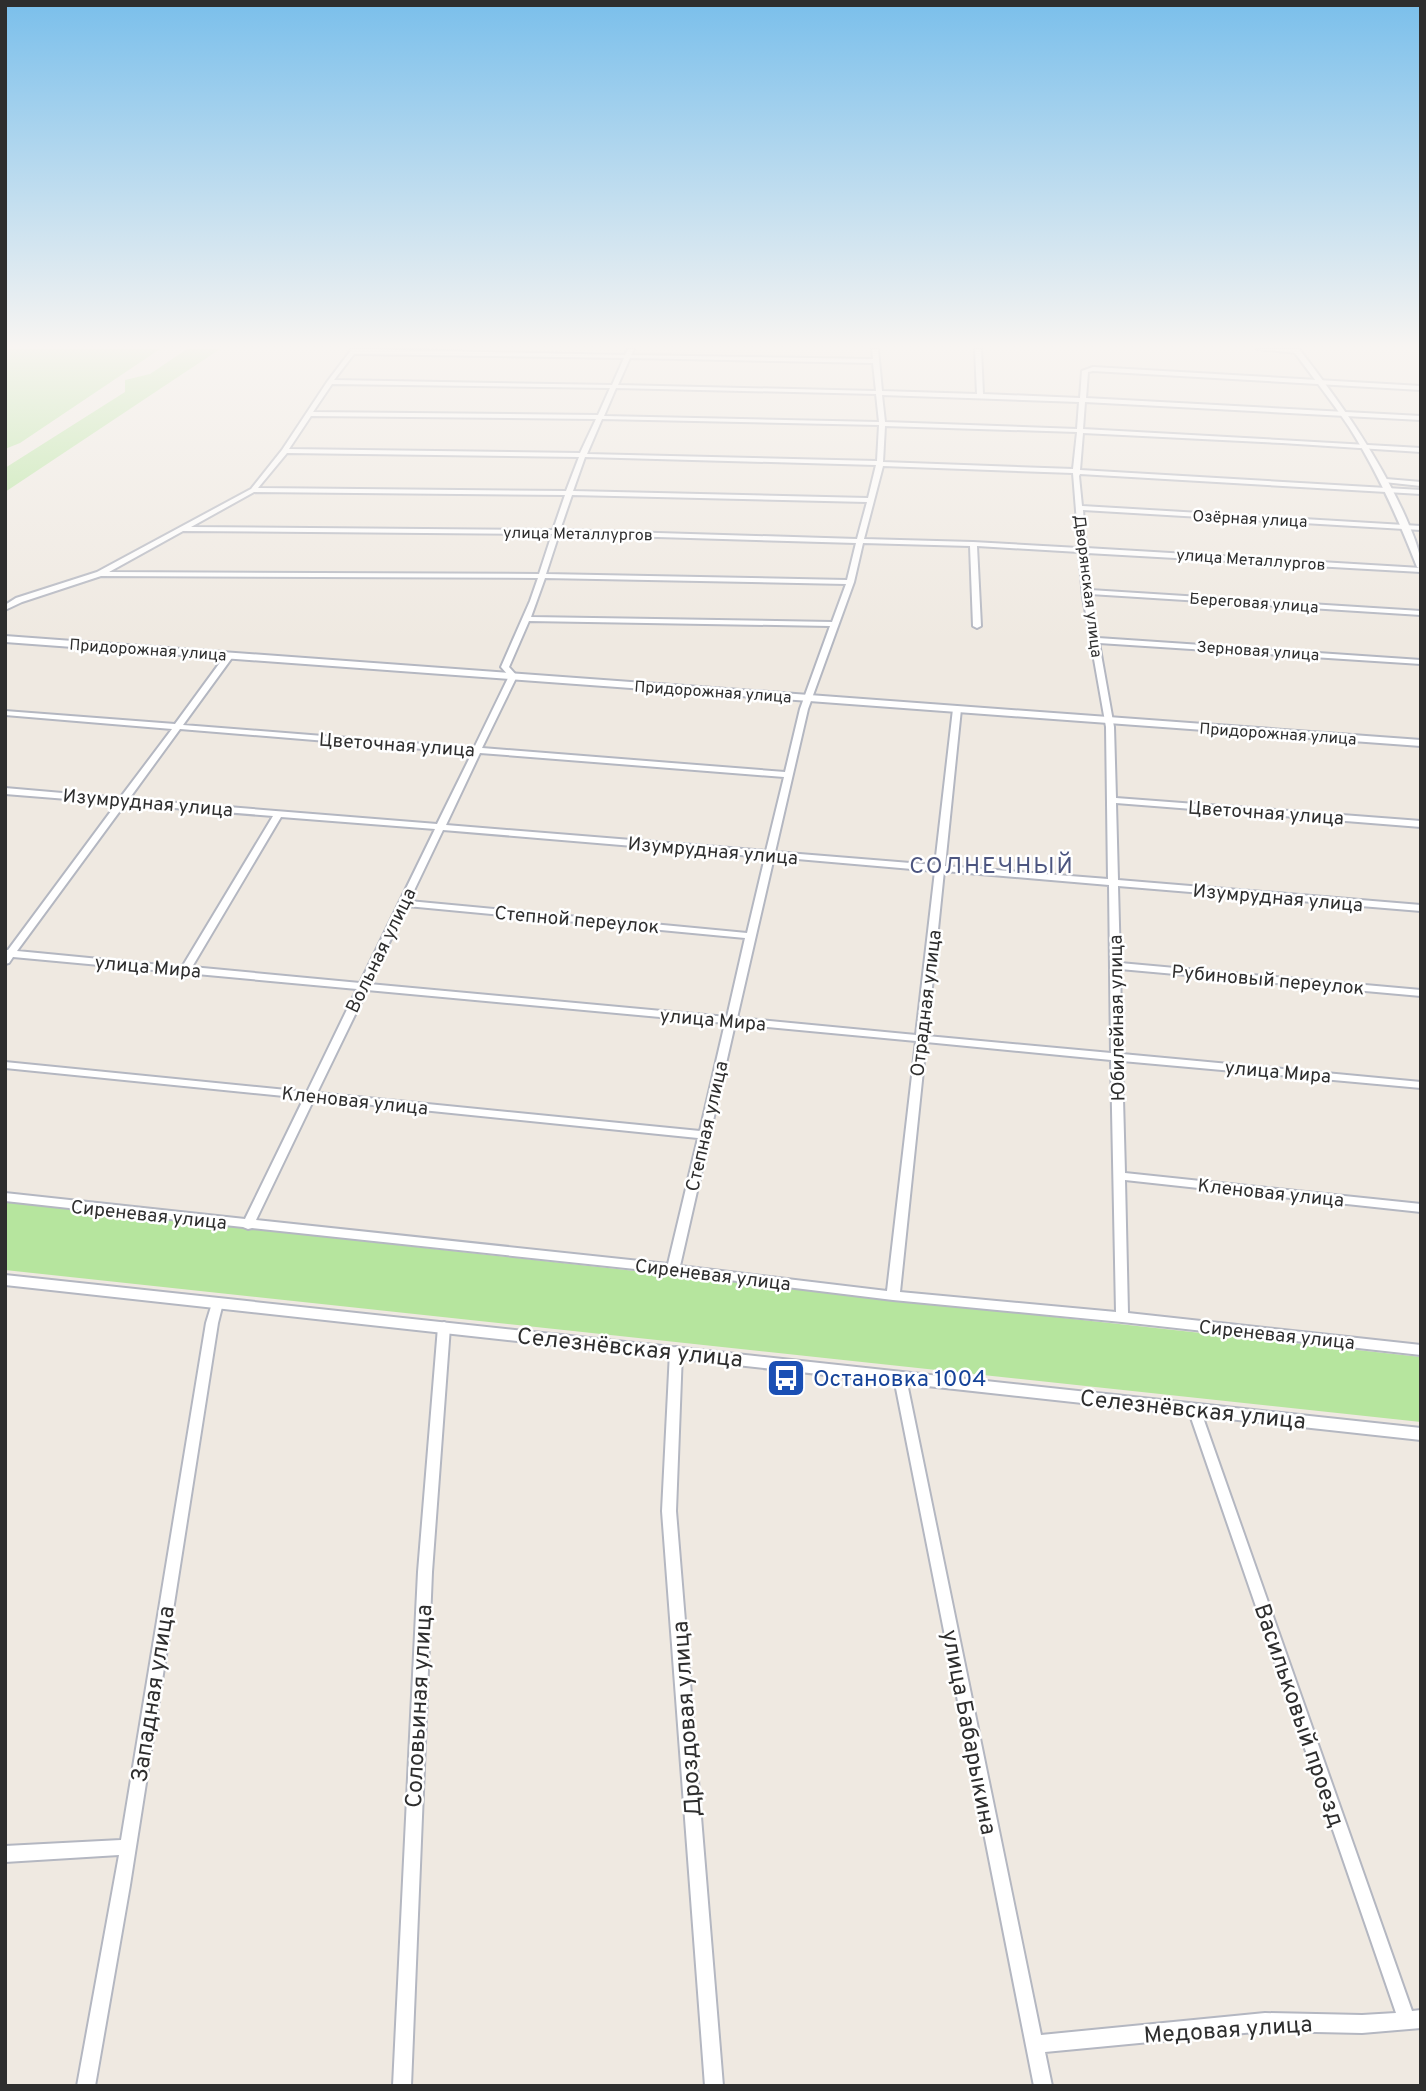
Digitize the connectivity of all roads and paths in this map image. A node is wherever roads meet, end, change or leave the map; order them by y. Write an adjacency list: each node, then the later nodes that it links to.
1 (1366, 446): 12 (street)
2 (288, 447): 8 (street)
3 (586, 447): 9 (street)
4 (881, 447): 10 (street)
5 (1079, 447): 11 (street, Дворянская улица)
6 (1374, 447): 7 (street)
7 (1421, 450)
8 (285, 451): 9 (street); 14 (street)
9 (583, 454): 10 (street); 17 (street)
10 (880, 463): 11 (street); 18 (street)
11 (1076, 472): 15 (street); 19 (street, Дворянская улица)
12 (1386, 481): 13 (street); 15 (street)
13 (1421, 484)
14 (253, 490): 17 (street); 22 (street)
15 (1390, 490): 16 (street); 20 (street)
16 (1421, 492)
17 (570, 493): 18 (street); 23 (street)
18 (870, 500): 24 (street, Степная улица)
19 (1079, 508): 20 (street, Озёрная улица); 26 (street, Дворянская улица)
20 (1405, 527): 21 (street, Озёрная улица); 27 (street)
21 (1421, 528)
22 (183, 529): 23 (street, улица Металлургов); 28 (street)
23 (558, 532): 24 (street, улица Металлургов); 29 (street)
24 (862, 541): 25 (street, улица Металлургов); 30 (street, Степная улица)
25 (973, 544): 26 (street, улица Металлургов); 36 (street)
26 (1082, 550): 27 (street, улица Металлургов); 31 (street, Дворянская улица)
27 (1421, 569)
28 (100, 573): 29 (street); 32 (street)
29 (542, 576): 30 (street); 34 (street)
30 (849, 582): 35 (street, Степная улица)
31 (1087, 592): 33 (street, Береговая улица); 38 (street, Дворянская улица)
32 (5, 608)
33 (1421, 613)
34 (526, 619): 35 (street); 41 (street)
35 (833, 624): 42 (street, Степная улица)
36 (977, 626)
37 (5, 639): 39 (street, Придорожная улица)
38 (1095, 640): 40 (street, Зерновая улица); 45 (street, Дворянская улица)
39 (229, 656): 41 (street, Придорожная улица); 46 (street)
40 (1421, 662)
41 (513, 676): 42 (street, Придорожная улица); 48 (street, Вольная улица)
42 (808, 698): 43 (street, Придорожная улица); 49 (street, Степная улица)
43 (957, 709): 45 (street, Придорожная улица); 57 (street, Отрадная улица)
44 (5, 713): 46 (street, Цветочная улица)
45 (1108, 720): 47 (street, Придорожная улица); 52 (street, Юбилейная улица)
46 (179, 727): 48 (street, Цветочная улица); 51 (street)
47 (1421, 743)
48 (478, 750): 49 (street, Цветочная улица); 55 (street, Вольная улица)
49 (788, 775): 56 (street, Степная улица)
50 (5, 791): 51 (street, Изумрудная улица)
51 (124, 800): 53 (street, Изумрудная улица); 62 (street)
52 (1112, 800): 54 (street, Цветочная улица); 58 (street, Юбилейная улица)
53 (279, 813): 55 (street, Изумрудная улица); 64 (street)
54 (1421, 824)
55 (440, 826): 56 (street, Изумрудная улица); 59 (street, Вольная улица)
56 (770, 854): 57 (street, Изумрудная улица); 61 (street, Степная улица)
57 (941, 869): 58 (street, Изумрудная улица); 68 (street, Отрадная улица)
58 (1113, 883): 60 (street, Изумрудная улица); 63 (street, Юбилейная улица)
59 (403, 903): 61 (street, Степной переулок); 65 (street, Вольная улица)
60 (1421, 908)
61 (751, 936): 67 (street, Степная улица)
62 (7, 956): 64 (street, улица Мира)
63 (1114, 965): 66 (street, Рубиновый переулок); 69 (street, Юбилейная улица)
64 (186, 969): 65 (street, улица Мира)
65 (363, 986): 67 (street, улица Мира); 72 (street, Вольная улица)
66 (1421, 993)
67 (730, 1020): 68 (street, улица Мира); 73 (street, Степная улица)
68 (921, 1039): 69 (street, улица Мира); 80 (street, Отрадная улица)
69 (1115, 1056): 71 (street, улица Мира); 74 (street, Юбилейная улица)
70 (5, 1065): 72 (street, Кленовая улица)
71 (1421, 1084)
72 (311, 1095): 73 (street, Кленовая улица); 77 (street, Вольная улица)
73 (704, 1135): 78 (street, Степная улица)
74 (1120, 1177): 76 (street, Кленовая улица); 82 (street, Юбилейная улица)
75 (5, 1197): 77 (street, Сиреневая улица)
76 (1421, 1208)
77 (248, 1225): 78 (street, Сиреневая улица)
78 (673, 1269): 80 (street, Сиреневая улица)
79 (5, 1280): 81 (street, Селезнёвская улица)
80 (893, 1296): 82 (street, Сиреневая улица)
81 (217, 1303): 83 (street, Селезнёвская улица); 89 (street, Западная улица)
82 (1122, 1317): 84 (street, Сиреневая улица)
83 (444, 1327): 85 (street, Селезнёвская улица); 94 (street, Соловьиная улица)
84 (1421, 1350)
85 (676, 1352): 86 (street, Селезнёвская улица); 95 (street, Дроздовая улица)
86 (900, 1378): 87 (street, Селезнёвская улица); 92 (street, улица Бабарыкина)
87 (1194, 1409): 88 (street, Селезнёвская улица); 91 (street, Васильковый проезд)
88 (1421, 1434)
89 (128, 1847): 90 (street); 93 (street, Западная улица)
90 (5, 1854)
91 (1414, 2020): 92 (street, Медовая улица)
92 (1034, 2044): 96 (street, улица Бабарыкина)
93 (86, 2086)
94 (401, 2086)
95 (714, 2086)
96 (1043, 2086)

